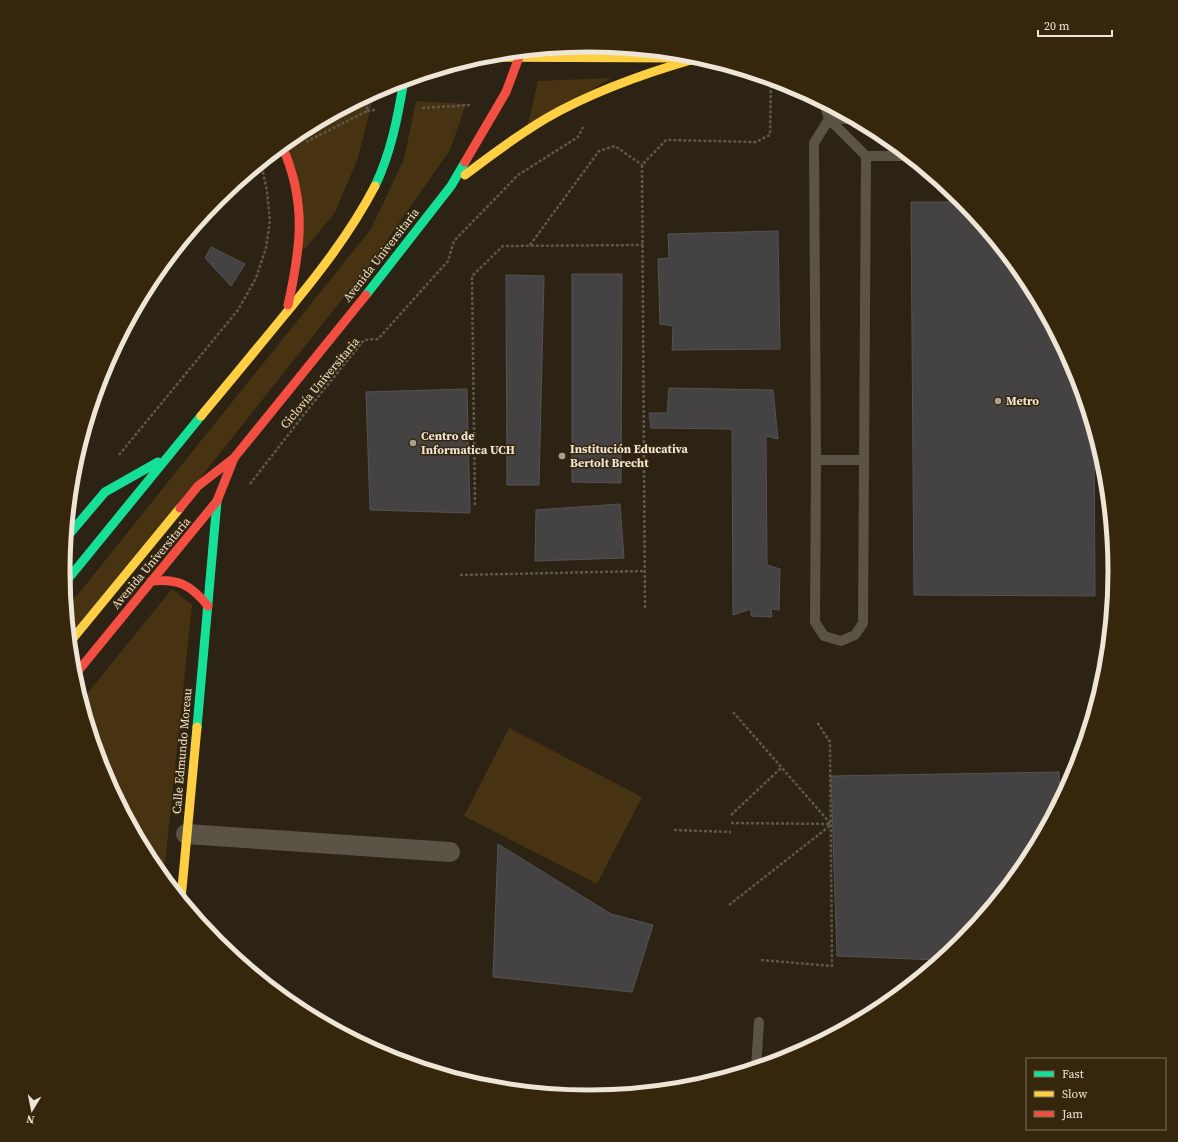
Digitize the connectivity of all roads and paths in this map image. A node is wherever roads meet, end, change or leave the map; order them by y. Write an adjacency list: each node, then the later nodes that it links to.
1 (538, 55): 4 (main road)
2 (647, 55): 4 (main road)
3 (519, 56): 10 (main road, Avenida Universitaria)
4 (650, 58): 5 (main road)
5 (668, 58)
6 (686, 61): 11 (main road)
7 (771, 86): 22 (path)
8 (403, 87): 12 (main road)
9 (368, 102): 14 (path)
10 (500, 103): 12 (path); 24 (main road, Avenida Universitaria)
11 (563, 108): 24 (main road); 33 (path, Ciclovía Universitaria)
12 (399, 109): 14 (path); 27 (main road)
13 (826, 110): 16 (lane)
14 (367, 111): 18 (path)
15 (831, 112): 16 (lane)
16 (829, 119): 17 (lane); 20 (lane); 31 (lane)
17 (843, 119)
18 (294, 144)
19 (284, 151): 27 (main road)
20 (866, 156): 21 (lane); 32 (lane)
21 (901, 156)
22 (642, 165): 25 (path); 26 (path)
23 (262, 168): 28 (path)
24 (451, 186): 30 (main road, Avenida Universitaria)
25 (643, 245): 26 (path); 37 (path)
26 (529, 246): 35 (path)
27 (286, 312): 29 (main road)
28 (118, 457)
29 (167, 457): 36 (main road); 39 (main road)
30 (234, 458): 34 (main road, Avenida Universitaria); 43 (main road, Avenida Universitaria)
31 (816, 460): 32 (lane); 32 (lane)
32 (864, 460)
33 (248, 488)
34 (217, 501): 40 (main road, Avenida Universitaria); 41 (main road, Calle Edmundo Moreau)
35 (475, 505)
36 (71, 532)
37 (645, 571): 38 (path); 42 (path)
38 (460, 575)
39 (70, 576)
40 (151, 580): 41 (main road); 44 (main road, Avenida Universitaria)
41 (208, 606): 53 (main road, Calle Edmundo Moreau)
42 (645, 608)
43 (74, 637)
44 (79, 669)
45 (733, 712): 47 (path)
46 (817, 722): 50 (path)
47 (781, 768): 48 (path); 50 (path)
48 (731, 814)
49 (731, 823): 50 (path)
50 (831, 824): 56 (path); 57 (path)
51 (674, 830): 52 (path)
52 (731, 832)
53 (186, 834): 54 (street); 55 (main road, Calle Edmundo Moreau)
54 (450, 852)
55 (182, 892)
56 (729, 906)
57 (761, 960)
58 (759, 1022): 59 (lane)
59 (756, 1062)

